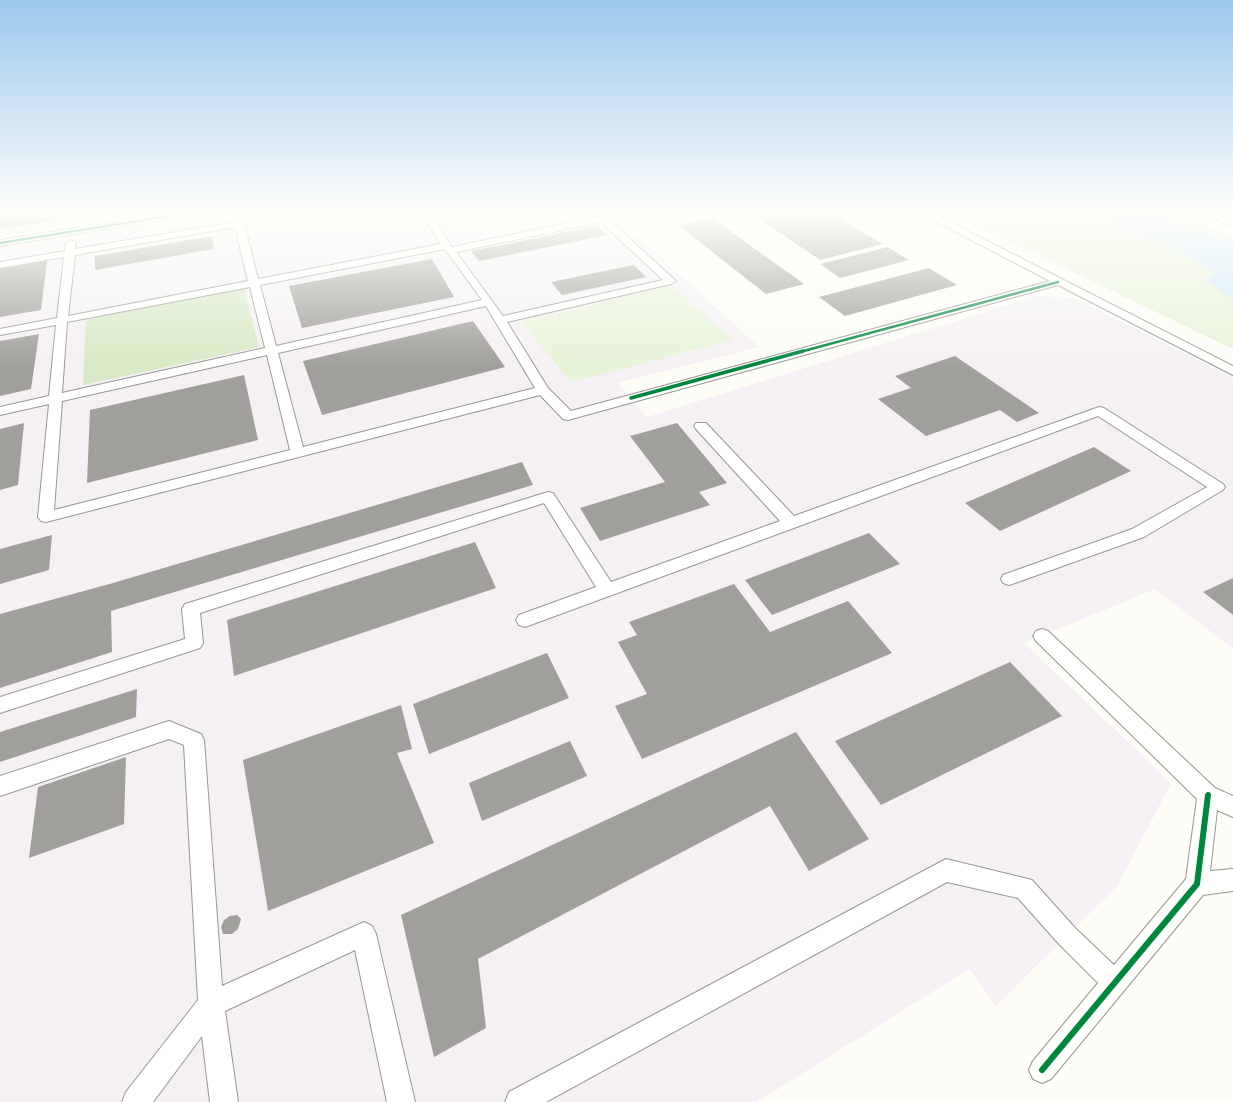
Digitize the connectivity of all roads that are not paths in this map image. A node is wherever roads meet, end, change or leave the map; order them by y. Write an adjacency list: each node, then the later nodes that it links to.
1 (68, 263): 11 (street)
2 (248, 263): 9 (street)
3 (362, 263): 9 (street)
4 (460, 263): 10 (street)
5 (652, 263): 12 (street)
6 (1025, 263): 8 (street)
7 (1036, 263): 15 (street)
8 (1058, 282): 16 (street); 17 (street)
9 (253, 283): 11 (street); 14 (street)
10 (489, 302): 12 (street); 14 (street)
11 (62, 320): 13 (street); 18 (street)
12 (500, 320): 17 (street)
13 (0, 332)
14 (271, 351): 18 (street); 21 (street)
15 (1233, 361)
16 (1233, 371)
17 (543, 390): 21 (street)
18 (56, 398): 19 (street); 21 (street)
19 (0, 410)
20 (700, 426): 22 (street)
21 (298, 453)
22 (791, 523): 23 (street); 24 (street)
23 (1009, 579)
24 (607, 590): 25 (street); 27 (street)
25 (525, 620)
26 (1042, 636): 29 (street)
27 (0, 706)
28 (0, 786): 34 (street)
29 (1208, 795): 30 (street); 32 (street)
30 (1233, 807)
31 (1233, 880): 32 (street)
32 (1197, 884): 33 (street)
33 (1115, 983): 35 (street); 39 (street)
34 (211, 1004): 36 (street); 37 (street); 38 (street)
35 (1042, 1070)
36 (136, 1102)
37 (224, 1102)
38 (401, 1102)
39 (519, 1102)

